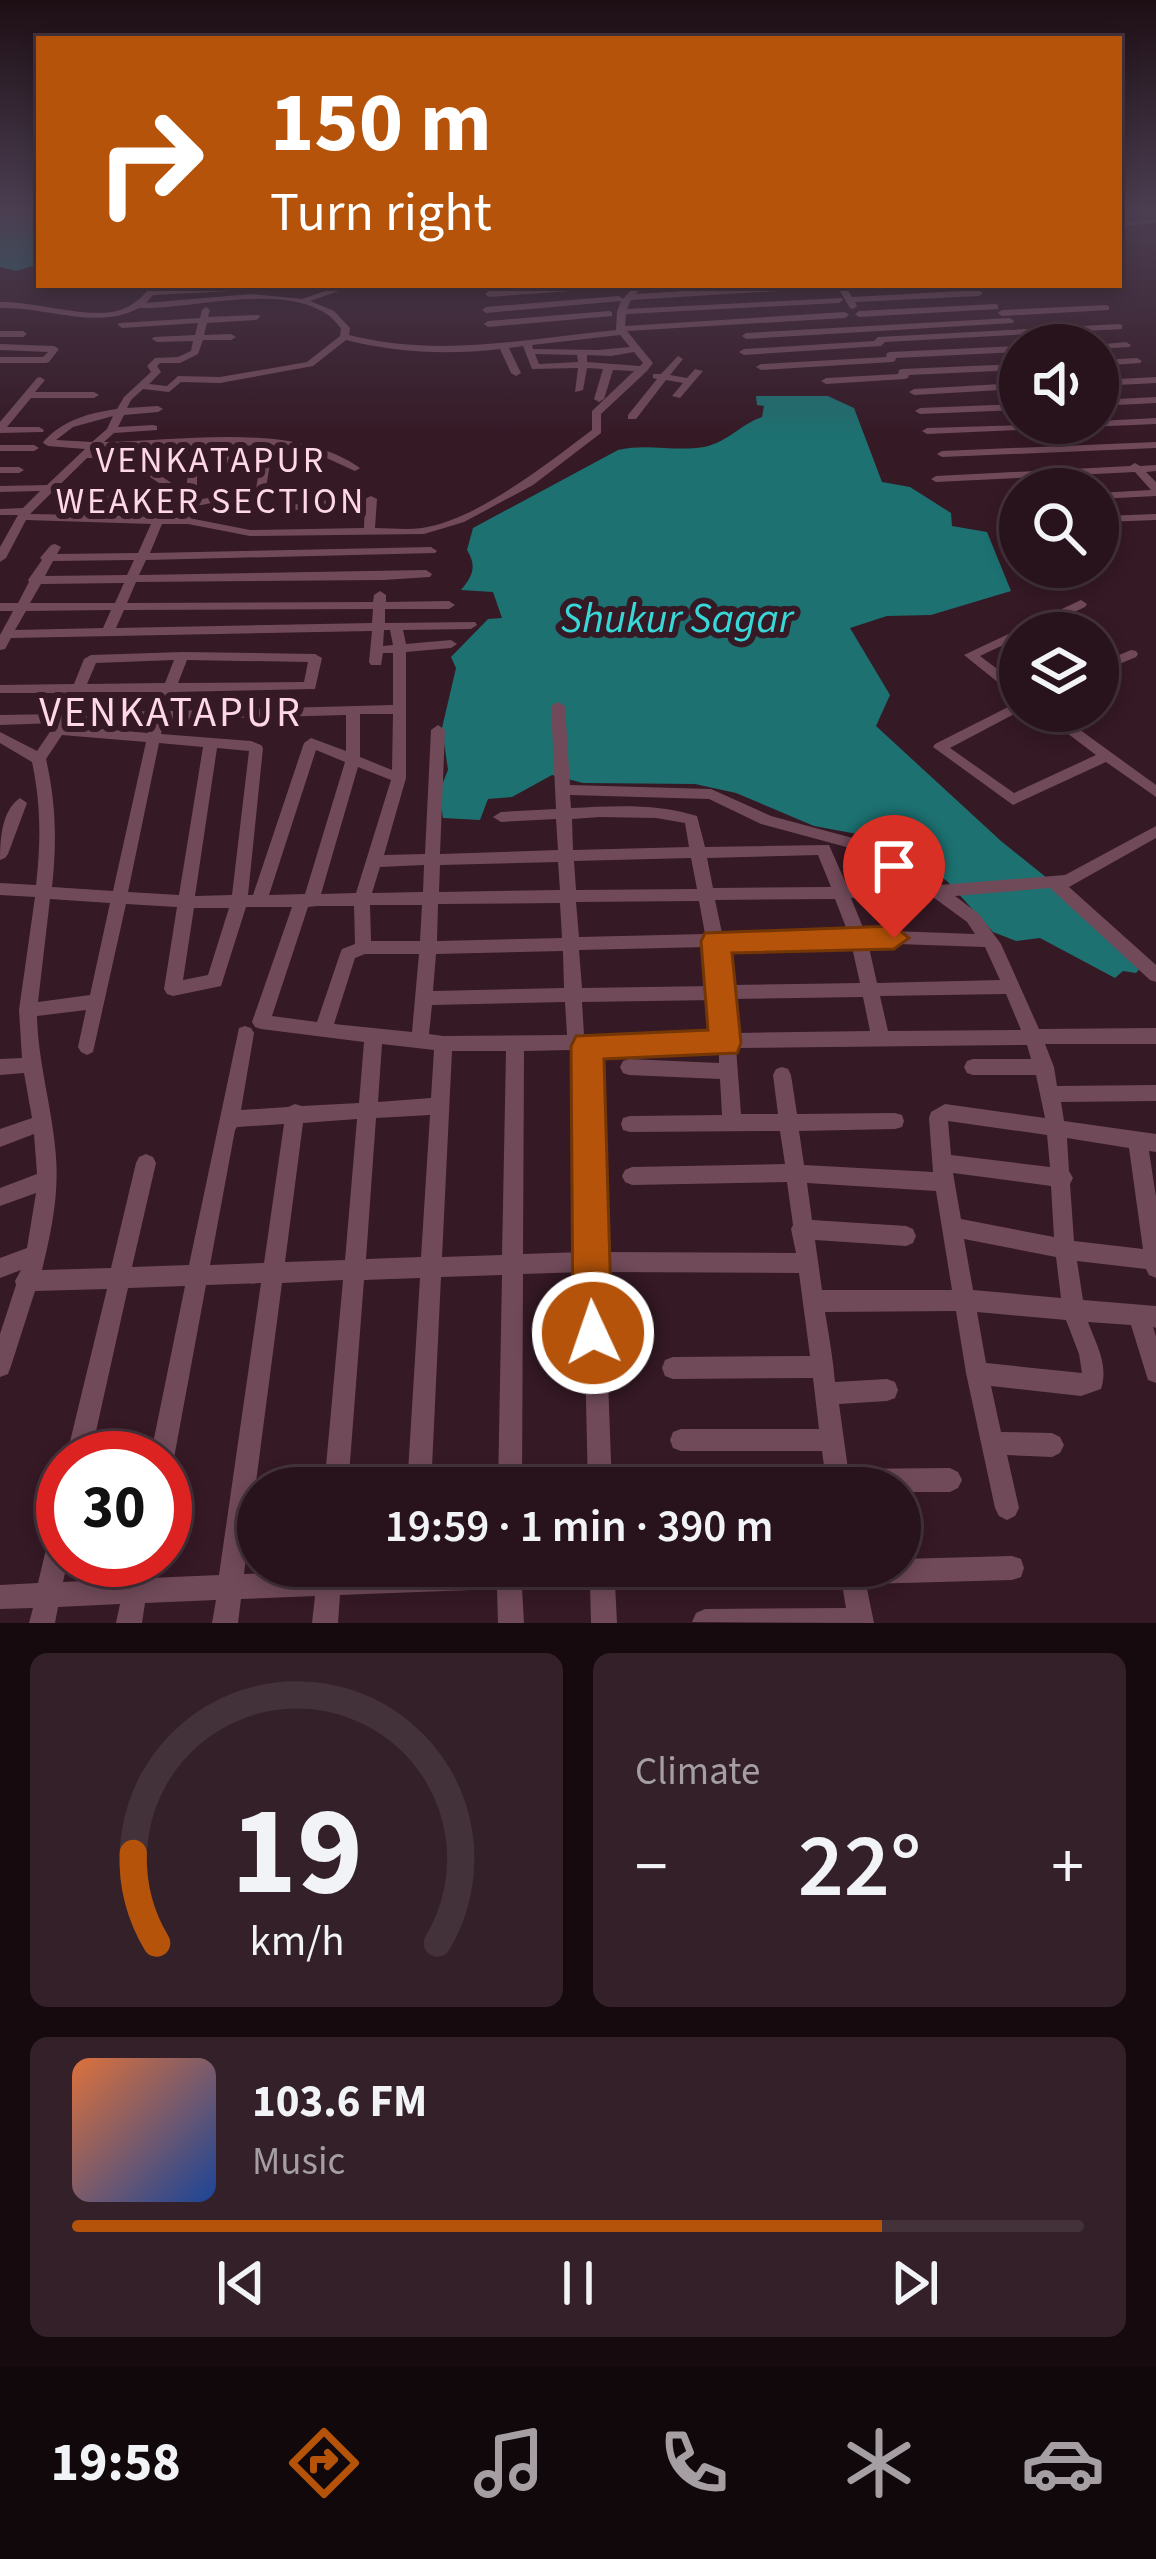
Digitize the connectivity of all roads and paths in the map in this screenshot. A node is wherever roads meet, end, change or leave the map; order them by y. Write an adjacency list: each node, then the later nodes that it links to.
1 (155, 288): 21 (street)
2 (742, 288): 18 (street)
3 (198, 289): 10 (street)
4 (340, 289): 14 (street)
5 (503, 289): 11 (street); 13 (street); 22 (street)
6 (559, 289): 11 (street)
7 (737, 289): 20 (street)
8 (842, 289): 15 (street)
9 (974, 289): 12 (street)
10 (272, 290): 14 (street); 16 (street)
11 (541, 290): 17 (street)
12 (979, 293): 15 (street); 26 (street)
13 (489, 295)
14 (304, 300): 46 (street)
15 (844, 300): 18 (street); 25 (street)
16 (208, 301): 21 (street); 30 (street)
17 (548, 304): 20 (street); 22 (street); 29 (street)
18 (752, 304): 20 (street); 31 (street)
19 (0, 305): 21 (street)
20 (620, 305): 29 (street); 37 (street)
21 (142, 306)
22 (509, 308): 24 (street); 32 (street)
23 (1106, 308): 26 (street)
24 (486, 310)
25 (859, 314): 26 (street); 36 (street)
26 (1002, 314): 34 (street); 36 (street)
27 (845, 315): 31 (street)
28 (256, 317): 30 (street)
29 (554, 319): 32 (street)
30 (204, 320): 35 (street); 44 (street)
31 (761, 320): 37 (street)
32 (522, 321): 33 (street)
33 (488, 324)
34 (1011, 324)
35 (122, 325)
36 (870, 328): 42 (street); 48 (street)
37 (620, 331): 41 (street); 54 (street)
38 (999, 332): 48 (street)
39 (0, 334): 40 (street)
40 (23, 334)
41 (590, 334): 43 (street); 58 (street)
42 (746, 336)
43 (573, 337): 52 (street); 53 (street)
44 (201, 338): 45 (street); 47 (street); 80 (street)
45 (231, 338)
46 (344, 338): 55 (street); 80 (street)
47 (158, 339)
48 (879, 341): 57 (street); 59 (street)
49 (1119, 345): 50 (street)
50 (1126, 345)
51 (0, 347): 60 (street)
52 (528, 347): 53 (street); 55 (street); 64 (street)
53 (581, 348): 58 (street); 63 (street)
54 (634, 349): 58 (street); 67 (street)
55 (506, 350): 72 (street)
56 (999, 350): 59 (street)
57 (744, 352)
58 (617, 354): 65 (street)
59 (891, 357): 66 (street); 71 (street)
60 (0, 360)
61 (1119, 362): 62 (street)
62 (1137, 362)
63 (583, 365): 64 (street); 65 (street); 83 (street)
64 (554, 366): 79 (street)
65 (615, 366): 67 (street); 89 (street)
66 (761, 367)
67 (644, 368): 68 (street); 145 (street)
68 (672, 368): 75 (street); 98 (street)
69 (999, 368): 71 (street)
70 (698, 371): 75 (street)
71 (902, 372): 76 (street)
72 (516, 373)
73 (40, 380): 85 (street)
74 (1156, 380): 77 (street)
75 (688, 381): 88 (street)
76 (826, 381)
77 (1119, 381)
78 (71, 384): 86 (street)
79 (554, 384)
80 (142, 386): 97 (street)
81 (999, 387): 82 (street)
82 (987, 388): 84 (street); 92 (street)
83 (578, 390)
84 (914, 392)
85 (28, 395): 86 (street); 103 (street)
86 (64, 395): 87 (street); 94 (street)
87 (94, 395)
88 (677, 396)
89 (598, 399)
90 (1156, 400): 91 (street)
91 (1119, 402)
92 (999, 403)
93 (999, 407): 96 (street)
94 (56, 408)
95 (158, 409): 97 (street)
96 (920, 411)
97 (120, 412): 105 (street); 107 (street)
98 (632, 416)
99 (1156, 422): 100 (street)
100 (1119, 423)
101 (153, 428): 105 (street)
102 (999, 428): 106 (street)
103 (0, 429): 104 (street)
104 (40, 430)
105 (111, 430): 107 (street)
106 (928, 431)
107 (96, 444): 115 (street); 117 (street)
108 (225, 445): 109 (street); 115 (street); 118 (street)
109 (268, 445): 119 (street); 136 (street)
110 (1156, 445): 111 (street)
111 (1118, 446): 114 (street); 122 (street)
112 (0, 448): 113 (street)
113 (34, 448)
114 (1036, 451): 116 (street); 120 (street)
115 (160, 454): 117 (street); 142 (street)
116 (942, 454)
117 (82, 459): 129 (street)
118 (244, 464)
119 (355, 468)
120 (1049, 468)
121 (1156, 468): 122 (street)
122 (1138, 469): 125 (street); 131 (street)
123 (0, 470): 124 (street)
124 (19, 470)
125 (1119, 470)
126 (192, 475): 136 (street)
127 (999, 475): 128 (street)
128 (936, 478)
129 (50, 488): 130 (street); 138 (street)
130 (0, 489)
131 (1156, 491): 133 (street)
132 (106, 493): 141 (street)
133 (1119, 494)
134 (371, 499): 144 (street)
135 (338, 502): 146 (street)
136 (191, 504): 143 (street)
137 (0, 512): 138 (street)
138 (25, 514): 141 (street); 147 (street)
139 (1156, 517): 140 (street)
140 (1119, 518)
141 (90, 520): 142 (street)
142 (158, 521): 143 (street); 150 (street)
143 (188, 521): 146 (street)
144 (369, 532): 145 (street); 146 (street)
145 (385, 532): 149 (street)
146 (284, 533)
147 (2, 550)
148 (430, 551): 149 (street)
149 (386, 553): 150 (street); 152 (street)
150 (140, 557): 153 (street); 154 (street)
151 (426, 574): 152 (street)
152 (384, 575): 153 (street); 155 (street)
153 (131, 579): 154 (street); 157 (street)
154 (34, 580): 159 (street)
155 (379, 602): 157 (street); 158 (street); 163 (street)
156 (1081, 604): 161 (street)
157 (119, 605): 159 (street); 165 (street)
158 (448, 605)
159 (22, 606): 160 (street); 166 (street)
160 (0, 607)
161 (1064, 612)
162 (470, 625): 164 (street)
163 (377, 628): 164 (street); 165 (street); 169 (street)
164 (396, 628): 169 (street)
165 (109, 631): 166 (street)
166 (3, 640)
167 (999, 642): 174 (street)
168 (451, 644): 169 (street)
169 (400, 647): 180 (street)
170 (1131, 654): 173 (street)
171 (182, 656): 172 (street); 175 (street); 177 (street)
172 (280, 657): 176 (street); 176 (street)
173 (1119, 659)
174 (999, 677)
175 (171, 686): 176 (street); 177 (street); 183 (street)
176 (272, 686)
177 (80, 688): 178 (street); 185 (street)
178 (0, 689)
179 (558, 706): 195 (street)
180 (398, 709): 181 (street); 194 (street)
181 (353, 711): 183 (street); 193 (street)
182 (999, 716): 191 (street)
183 (158, 717): 185 (street); 189 (street)
184 (0, 720): 185 (street)
185 (62, 725): 189 (street); 192 (street)
186 (438, 730): 204 (street)
187 (1074, 732): 191 (street)
188 (0, 736): 192 (street)
189 (154, 739): 190 (street); 212 (street)
190 (211, 743): 216 (street); 217 (street)
191 (1107, 756): 196 (street)
192 (39, 759): 209 (street)
193 (353, 761): 194 (street); 218 (street); 219 (street)
194 (399, 778): 205 (street)
195 (562, 778): 198 (street); 208 (street)
196 (1153, 786)
197 (20, 803): 202 (street)
198 (563, 815): 199 (street); 201 (street); 203 (street)
199 (501, 817)
200 (1156, 831): 206 (street)
201 (699, 852): 203 (street); 210 (street); 211 (street)
202 (0, 854)
203 (565, 855): 204 (street); 213 (street)
204 (434, 860): 205 (street); 215 (street)
205 (376, 861): 214 (street)
206 (1054, 883): 208 (street); 226 (street)
207 (0, 889): 209 (street)
208 (943, 891): 210 (street); 221 (street)
209 (41, 893): 212 (street); 233 (street)
210 (842, 893): 211 (street); 220 (street)
211 (705, 896): 213 (street); 222 (street)
212 (116, 899): 216 (street); 232 (street)
213 (568, 899): 215 (street); 223 (street)
214 (362, 901): 215 (street); 219 (street); 224 (street)
215 (432, 901): 225 (street)
216 (187, 902): 217 (street); 217 (street)
217 (239, 902): 218 (street)
218 (260, 902): 219 (street)
219 (306, 902): 234 (street)
220 (858, 936): 221 (street); 222 (street); 228 (street)
221 (990, 940): 227 (street)
222 (716, 941): 223 (street); 229 (street)
223 (571, 945): 225 (street); 230 (street)
224 (363, 947): 225 (street); 234 (street)
225 (428, 947): 231 (street)
226 (1156, 975)
227 (1012, 987): 228 (street); 238 (street)
228 (872, 988): 229 (street); 239 (street)
229 (724, 990): 230 (street); 241 (street)
230 (574, 996): 231 (street); 244 (street)
231 (423, 998): 240 (street)
232 (97, 1001): 233 (street); 245 (street)
233 (28, 1010): 246 (street)
234 (323, 1030): 236 (street)
235 (245, 1034): 262 (street)
236 (374, 1035): 240 (street); 256 (street)
237 (1156, 1036): 238 (street)
238 (1033, 1037): 239 (street); 250 (street)
239 (881, 1039): 241 (street)
240 (420, 1040): 242 (street)
241 (725, 1043): 244 (street); 251 (street)
242 (443, 1044): 243 (street); 255 (street)
243 (515, 1046): 244 (street); 282 (street)
244 (582, 1046): 280 (street)
245 (87, 1047)
246 (28, 1065): 247 (street); 260 (street)
247 (0, 1067)
248 (629, 1067): 251 (street)
249 (973, 1067): 250 (street)
250 (1045, 1067): 254 (street)
251 (725, 1071): 261 (street)
252 (782, 1075): 258 (street)
253 (1156, 1093): 254 (street)
254 (1054, 1094): 264 (street)
255 (440, 1106): 256 (street); 284 (street)
256 (368, 1110): 257 (street); 286 (street)
257 (295, 1112): 262 (street); 287 (street)
258 (787, 1121): 259 (street); 261 (street); 268 (street)
259 (895, 1121)
260 (41, 1123): 265 (street); 272 (street)
261 (732, 1123): 263 (street)
262 (229, 1124): 288 (street)
263 (630, 1124)
264 (1058, 1124): 266 (street); 269 (street); 271 (street)
265 (0, 1138)
266 (1147, 1141): 279 (street)
267 (146, 1163): 289 (street)
268 (794, 1173): 269 (street); 270 (street); 275 (street)
269 (944, 1173): 271 (street); 274 (street)
270 (632, 1176)
271 (1063, 1178): 277 (street)
272 (47, 1180): 273 (street); 278 (street)
273 (0, 1197)
274 (952, 1227): 277 (street); 291 (street)
275 (801, 1229): 276 (street); 281 (street)
276 (906, 1236)
277 (1067, 1250): 279 (street); 293 (street)
278 (32, 1256): 283 (street); 290 (street)
279 (1155, 1260): 285 (street)
280 (589, 1262): 281 (street); 282 (street); 312 (street)
281 (806, 1263): 292 (street)
282 (513, 1265): 284 (street); 311 (street)
283 (0, 1268)
284 (432, 1268): 286 (street); 310 (street)
285 (1156, 1269)
286 (354, 1270): 287 (street); 309 (street)
287 (273, 1272): 288 (street); 326 (street)
288 (199, 1273): 289 (street); 304 (street)
289 (116, 1278): 290 (street); 303 (street)
290 (25, 1281): 295 (street)
291 (964, 1300): 292 (street); 293 (street); 300 (street)
292 (814, 1301): 297 (street)
293 (1074, 1311): 294 (street); 300 (street)
294 (1148, 1316): 299 (street)
295 (5, 1336): 296 (street)
296 (0, 1366)
297 (825, 1367): 298 (street); 302 (street)
298 (673, 1368)
299 (1156, 1372)
300 (976, 1373): 307 (street)
301 (887, 1390): 302 (street)
302 (830, 1393): 306 (street)
303 (84, 1431)
304 (167, 1431)
305 (681, 1440): 306 (street)
306 (834, 1440): 313 (street)
307 (993, 1443): 308 (street); 316 (street)
308 (1052, 1445)
309 (339, 1467)
310 (420, 1467)
311 (510, 1467)
312 (599, 1467)
313 (837, 1467)
314 (950, 1480): 315 (street)
315 (921, 1481)
316 (1007, 1508)
317 (1012, 1568): 318 (street)
318 (921, 1569)
319 (51, 1587): 328 (street)
320 (135, 1587): 327 (street)
321 (244, 1587): 326 (street)
322 (329, 1587): 335 (street)
323 (510, 1587): 336 (street)
324 (603, 1587): 337 (street)
325 (855, 1587): 331 (street)
326 (230, 1589): 327 (street); 334 (street)
327 (134, 1593): 328 (street); 333 (street)
328 (49, 1595): 329 (street); 332 (street)
329 (0, 1597)
330 (704, 1622): 331 (street)
331 (861, 1622)
332 (42, 1623)
333 (129, 1623)
334 (226, 1623)
335 (325, 1623)
336 (511, 1623)
337 (604, 1623)

